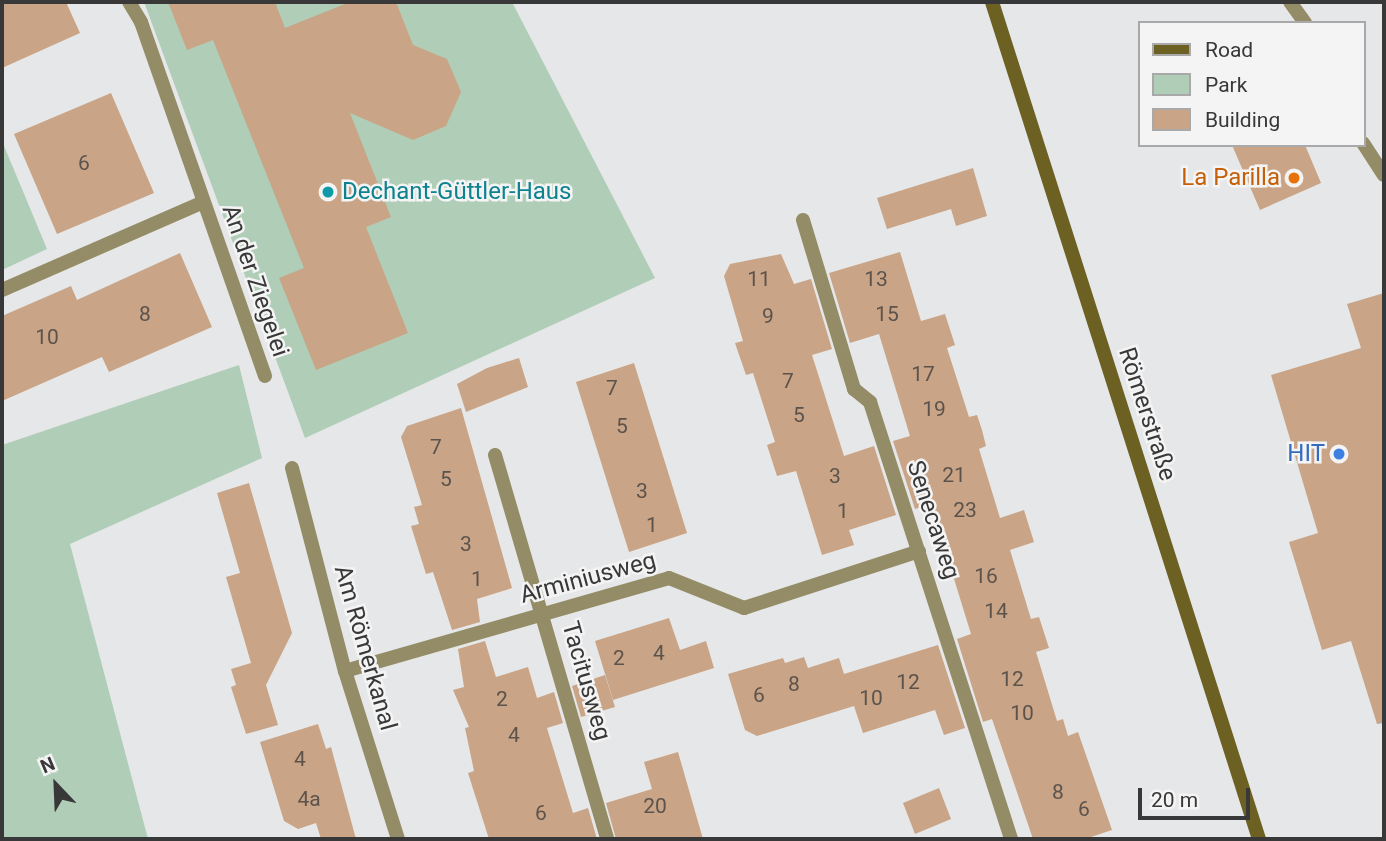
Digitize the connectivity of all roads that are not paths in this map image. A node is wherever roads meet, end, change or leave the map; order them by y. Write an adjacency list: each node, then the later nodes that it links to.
1 (129, 2): 7 (street, An der Ziegelei)
2 (992, 2): 19 (main road, Römerstraße)
3 (1290, 2): 4 (street)
4 (1304, 21)
5 (1365, 147): 6 (street)
6 (1384, 175)
7 (203, 202): 9 (street, An der Ziegelei); 10 (street, An der Ziegelei)
8 (803, 220): 13 (street, Senecaweg)
9 (2, 290)
10 (265, 376)
11 (495, 456): 14 (street, Tacitusweg)
12 (292, 468): 15 (street, Am Römerkanal)
13 (919, 551): 14 (street, Arminiusweg); 18 (street, Senecaweg)
14 (542, 612): 15 (street, Arminiusweg); 17 (street, Tacitusweg)
15 (345, 671): 16 (street, Am Römerkanal)
16 (397, 839)
17 (607, 839)
18 (1011, 839)
19 (1259, 839)

